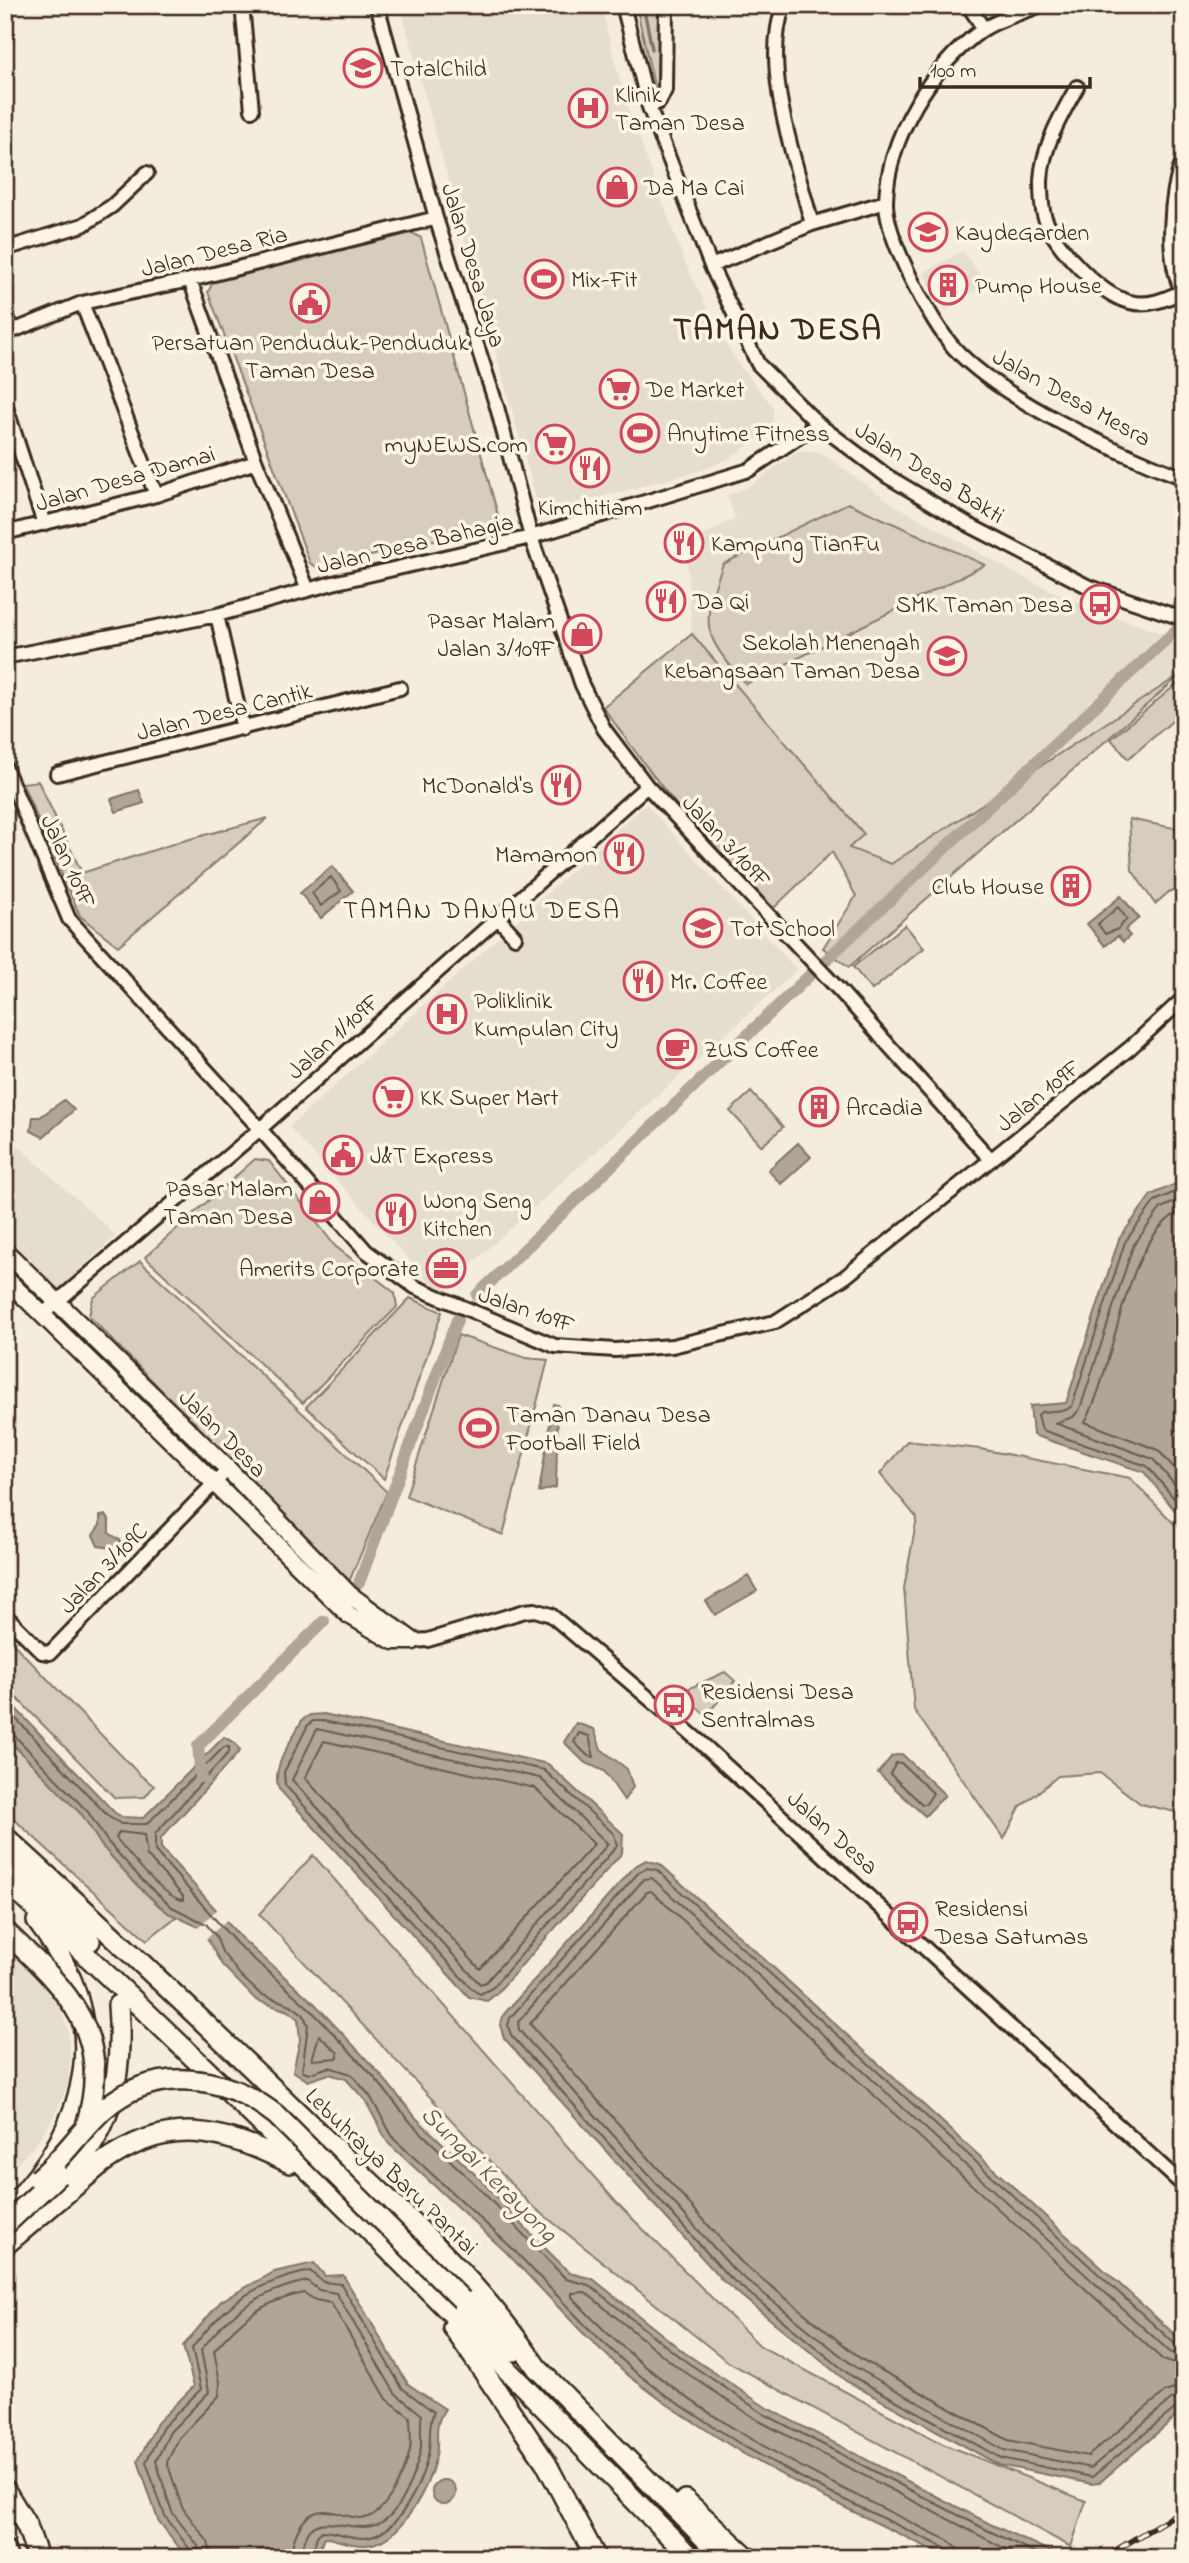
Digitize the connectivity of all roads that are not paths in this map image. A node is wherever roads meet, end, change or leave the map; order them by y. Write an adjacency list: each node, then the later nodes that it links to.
1 (242, 5): 11 (street)
2 (377, 5): 15 (street, Jalan Desa Jaya)
3 (623, 5): 10 (street, Jalan Desa Bakti)
4 (666, 5): 10 (street)
5 (784, 5): 16 (street)
6 (968, 5): 8 (street)
7 (1041, 5): 8 (street, Jalan Desa Mesra)
8 (984, 29): 14 (street, Jalan Desa Mesra)
9 (1077, 87): 20 (street)
10 (649, 107): 18 (street, Jalan Desa Bakti)
11 (252, 110)
12 (1184, 157): 20 (street)
13 (147, 173): 17 (street)
14 (886, 202): 16 (street); 27 (street, Jalan Desa Mesra)
15 (436, 218): 19 (street, Jalan Desa Ria); 31 (street, Jalan Desa Jaya)
16 (812, 224): 18 (street)
17 (5, 249)
18 (711, 266): 25 (street, Jalan Desa Bakti)
19 (190, 280): 21 (street, Jalan Desa Ria); 26 (street)
20 (1183, 293)
21 (82, 303): 23 (street, Jalan Desa Ria); 28 (street)
22 (5, 313): 23 (street)
23 (9, 332)
24 (5, 404): 29 (street)
25 (818, 424): 31 (street, Jalan Desa Bahagia); 34 (street, Jalan Desa Bakti)
26 (256, 462): 28 (street, Jalan Desa Damai); 32 (street)
27 (1184, 478)
28 (156, 495): 29 (street, Jalan Desa Damai)
29 (44, 524): 30 (street, Jalan Desa Damai)
30 (5, 533)
31 (531, 537): 32 (street, Jalan Desa Bahagia); 40 (street, Jalan 3/109F)
32 (308, 590): 33 (street, Jalan Desa Bahagia)
33 (217, 615): 35 (street, Jalan Desa Bahagia); 37 (street)
34 (1184, 619)
35 (5, 657)
36 (400, 688): 37 (street, Jalan Desa Cantik)
37 (243, 729): 39 (street, Jalan Desa Cantik)
38 (5, 767): 44 (street, Jalan 109F)
39 (57, 774)
40 (647, 786): 41 (street, Jalan 1/109F); 45 (street, Jalan 3/109F)
41 (498, 918): 42 (street); 44 (street, Jalan 1/109F)
42 (515, 937)
43 (1184, 998): 45 (street, Jalan 109F)
44 (260, 1129): 45 (street, Jalan 109F); 48 (street, Jalan 1/109F)
45 (991, 1160)
46 (5, 1251): 48 (main road, Jalan Desa)
47 (5, 1278): 49 (main road, Jalan Desa)
48 (59, 1300): 49 (street, Jalan 1/109F); 50 (main road, Jalan Desa)
49 (44, 1313): 51 (main road, Jalan Desa)
50 (228, 1469): 51 (street, Jalan 3/109C); 53 (main road, Jalan Desa)
51 (215, 1482): 52 (street, Jalan 3/109C); 53 (main road, Jalan Desa)
52 (5, 1615)
53 (413, 1641): 63 (street, Jalan Desa)
54 (5, 1837): 69 (highway, Lebuhraya Baru Pantai)
55 (5, 1859): 59 (highway)
56 (5, 1880): 61 (highway)
57 (5, 1891): 62 (highway)
58 (5, 1931): 66 (highway, bridge)
59 (90, 1941)
60 (118, 2005): 65 (highway)
61 (306, 2171): 65 (highway); 68 (highway)
62 (38, 2179): 64 (highway); 69 (highway, bridge)
63 (1184, 2186)
64 (5, 2214)
65 (39, 2214): 67 (highway)
66 (5, 2225)
67 (5, 2245)
68 (435, 2297): 75 (highway); 76 (highway)
69 (537, 2368): 70 (highway, Lebuhraya Baru Pantai)
70 (645, 2478): 77 (highway, Lebuhraya Baru Pantai); 78 (highway)
71 (5, 2490): 74 (highway)
72 (5, 2548): 73 (main road)
73 (9, 2558)
74 (38, 2558)
75 (596, 2558)
76 (691, 2558)
77 (724, 2558)
78 (748, 2558)

